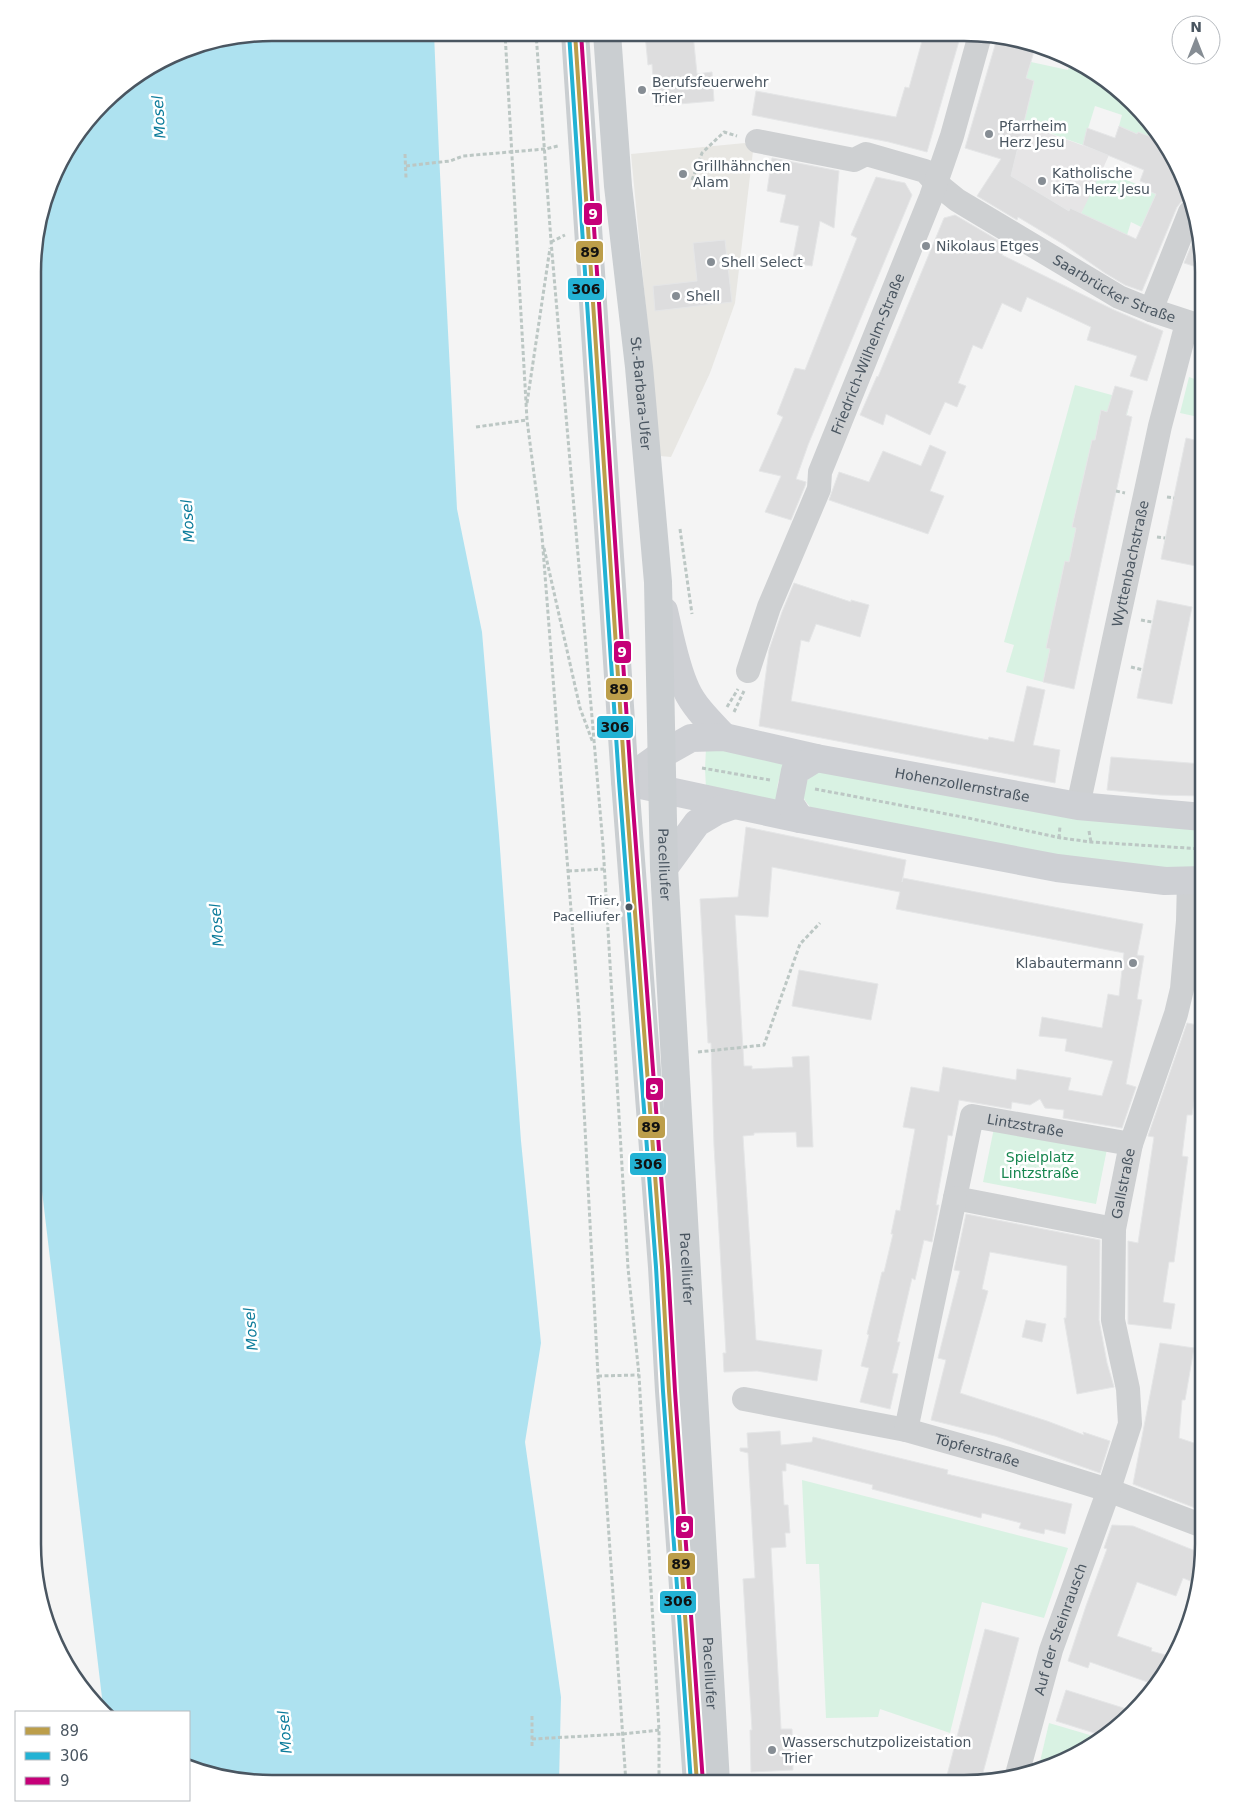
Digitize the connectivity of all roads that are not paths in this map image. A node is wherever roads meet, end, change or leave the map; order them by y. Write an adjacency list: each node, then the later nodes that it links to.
1 (576, 41): 14 (main road)
2 (608, 41): 9 (main road, St.-Barbara-Ufer)
3 (978, 42): 5 (street, Friedrich-Wilhelm-Straße)
4 (756, 141): 5 (street, Saarbrücker Straße)
5 (936, 183): 7 (street, Saarbrücker Straße); 10 (street, Friedrich-Wilhelm-Straße)
6 (1188, 217): 7 (street)
7 (1151, 310): 8 (street, Saarbrücker Straße)
8 (1195, 325): 17 (street, Wyttenbachstraße)
9 (658, 582): 11 (street); 12 (main road, St.-Barbara-Ufer)
10 (747, 680)
11 (728, 726): 12 (street, Hohenzollernstraße); 13 (street, Hohenzollernstraße)
12 (661, 755): 14 (street, Hohenzollernstraße); 15 (main road, Pacelliufer)
13 (816, 758): 17 (street, Hohenzollernstraße); 19 (street)
14 (625, 781): 15 (street); 31 (main road, Pacelliufer)
15 (662, 790): 16 (street); 20 (main road, Pacelliufer)
16 (734, 805): 19 (street); 20 (street)
17 (1078, 806): 18 (street, Hohenzollernstraße)
18 (1195, 816)
19 (800, 819): 21 (street)
20 (664, 868): 32 (main road, Pacelliufer)
21 (1195, 880)
22 (1195, 885): 23 (street, Gallstraße)
23 (1131, 1144): 24 (street, Lintzstraße); 25 (street, Gallstraße)
24 (955, 1198): 25 (street); 27 (street, Lintzstraße)
25 (1114, 1229): 28 (street, Gallstraße)
26 (744, 1399): 27 (street, Töpferstraße)
27 (906, 1430): 28 (street, Töpferstraße)
28 (1108, 1490): 29 (street, Töpferstraße); 30 (street, Auf der Steinrausch)
29 (1195, 1523)
30 (1019, 1768)
31 (695, 1775)
32 (716, 1775)

